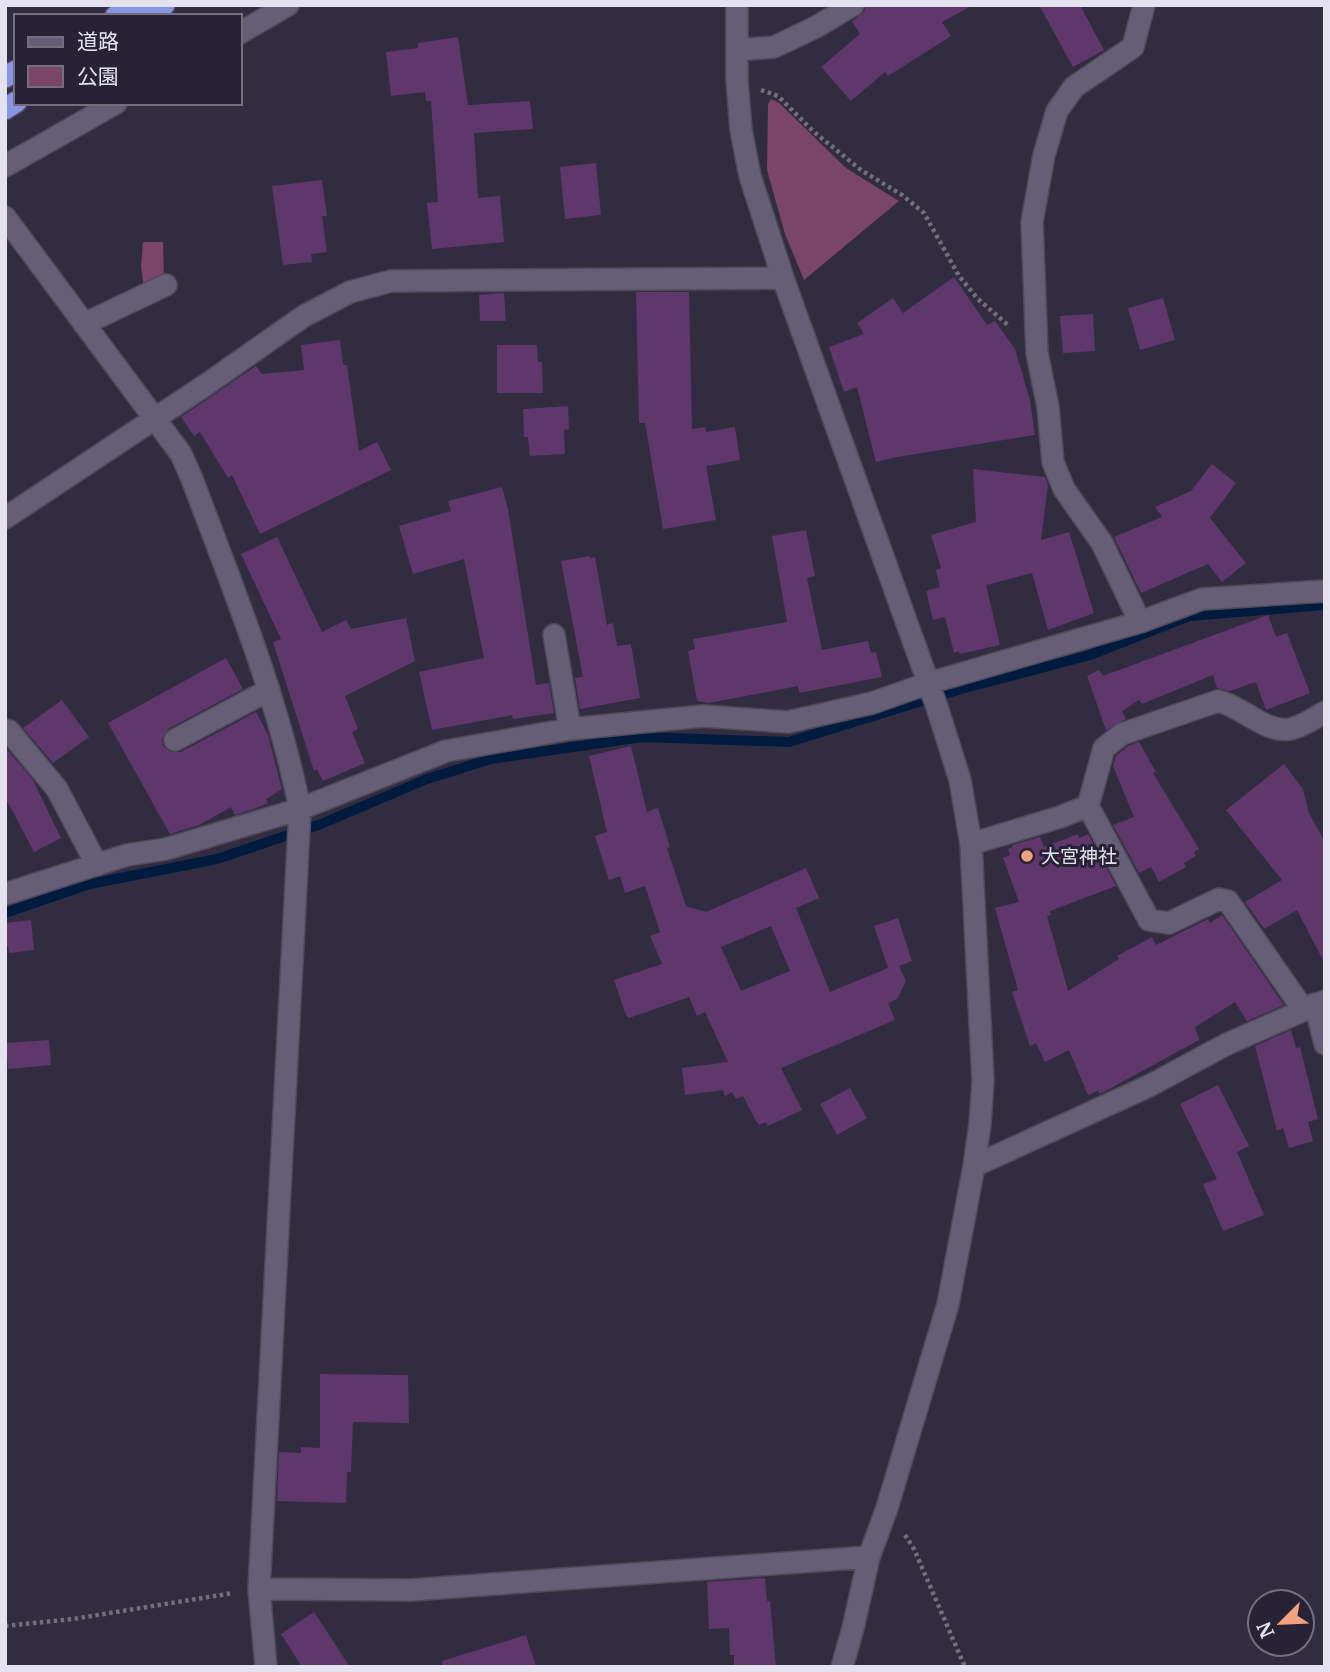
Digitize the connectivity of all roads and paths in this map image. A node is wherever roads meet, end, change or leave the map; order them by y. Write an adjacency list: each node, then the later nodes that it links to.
1 (135, 5): 6 (highway)
2 (288, 5): 7 (street)
3 (737, 5): 8 (street)
4 (853, 5): 8 (street)
5 (1144, 5): 16 (street)
6 (119, 14)
7 (242, 32)
8 (737, 50): 9 (street)
9 (737, 80): 13 (street); 16 (path)
10 (112, 105): 11 (street)
11 (5, 166)
12 (5, 217): 15 (street)
13 (783, 278): 17 (street); 23 (street)
14 (166, 285): 15 (street)
15 (84, 324): 17 (street)
16 (1037, 353): 20 (street)
17 (155, 417): 18 (street); 22 (street)
18 (5, 518)
19 (1325, 591): 20 (street)
20 (1140, 622): 23 (street)
21 (554, 635): 25 (street)
22 (269, 690): 27 (street); 29 (street)
23 (932, 693): 25 (street); 30 (street)
24 (1325, 712): 28 (street)
25 (570, 729): 29 (street)
26 (5, 730): 31 (street)
27 (175, 740)
28 (1088, 806): 30 (street); 33 (street)
29 (300, 821): 31 (street); 38 (street)
30 (971, 844): 35 (street)
31 (97, 865): 32 (street)
32 (5, 894)
33 (1314, 1004): 34 (street); 35 (street)
34 (1325, 1044)
35 (974, 1166): 36 (street)
36 (887, 1508): 37 (street); 42 (path)
37 (869, 1557): 38 (street); 41 (street)
38 (259, 1589): 39 (path); 40 (street)
39 (5, 1626)
40 (266, 1667)
41 (842, 1667)
42 (965, 1667)

